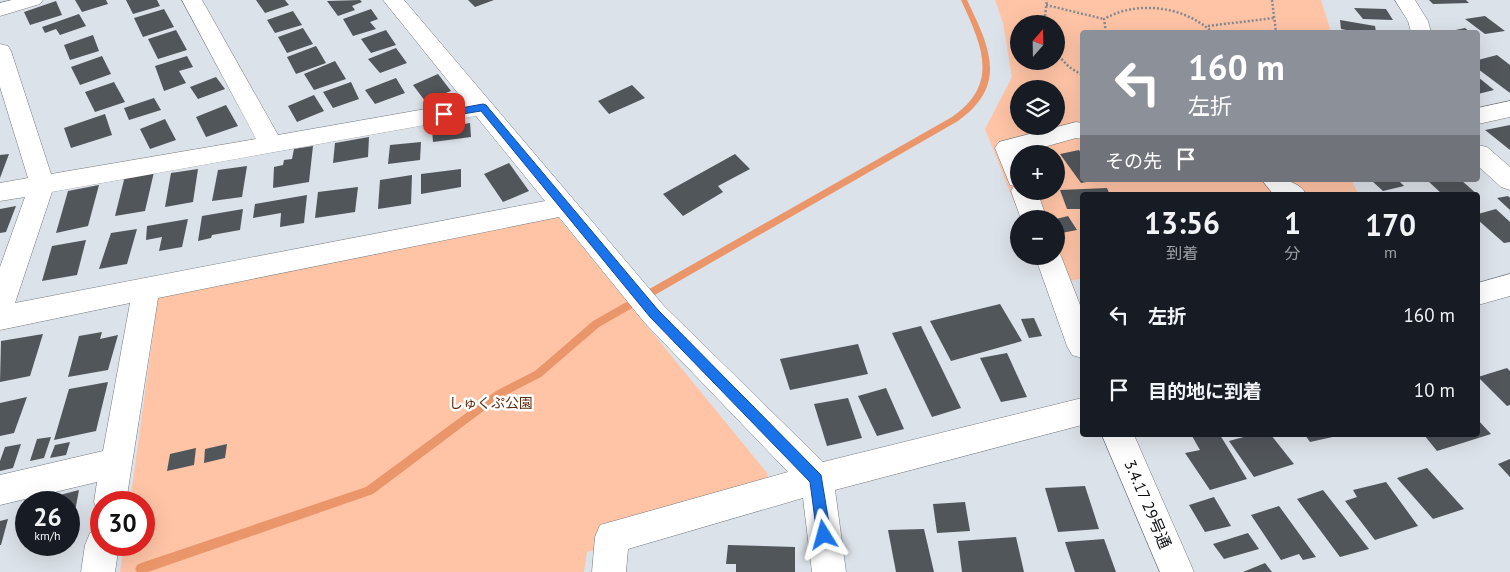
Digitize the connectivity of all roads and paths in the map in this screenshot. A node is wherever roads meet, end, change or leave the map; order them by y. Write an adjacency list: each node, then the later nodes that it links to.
1 (33, 0): 8 (street)
2 (192, 0): 27 (street)
3 (393, 0): 23 (street)
4 (1047, 0): 7 (path)
5 (1272, 0): 12 (path)
6 (1404, 0): 18 (street)
7 (1046, 5): 11 (path); 13 (path)
8 (0, 10)
9 (1109, 11): 13 (path)
10 (1189, 12): 14 (path)
11 (1045, 15)
12 (1274, 18): 14 (path); 17 (path)
13 (1104, 19): 15 (path)
14 (1207, 26): 16 (path)
15 (1106, 30)
16 (1210, 30)
17 (1276, 30)
18 (1420, 30)
19 (0, 51): 22 (street)
20 (1065, 63): 21 (path)
21 (1080, 74)
22 (6, 93): 32 (street)
23 (483, 107): 27 (street); 35 (street)
24 (1510, 109): 25 (street)
25 (1480, 116)
26 (1080, 131): 28 (street)
27 (271, 144): 32 (street)
28 (1018, 145)
29 (1480, 155): 30 (street)
30 (1510, 181)
31 (1276, 182): 34 (street)
32 (42, 184): 33 (street); 40 (street)
33 (0, 192)
34 (1289, 192)
35 (566, 206): 38 (street); 46 (street)
36 (1051, 265): 42 (street)
37 (1510, 285): 39 (street)
38 (146, 289): 41 (street); 45 (street)
39 (1480, 293)
40 (0, 306)
41 (0, 318)
42 (1080, 341)
43 (1080, 413): 46 (street)
44 (1119, 437): 53 (street, 3.4.17 29号通)
45 (116, 463): 47 (street); 48 (street)
46 (817, 479): 51 (street); 52 (street)
47 (0, 490)
48 (112, 491)
49 (100, 556): 50 (street)
50 (98, 572)
51 (609, 572)
52 (829, 572)
53 (1177, 572)

